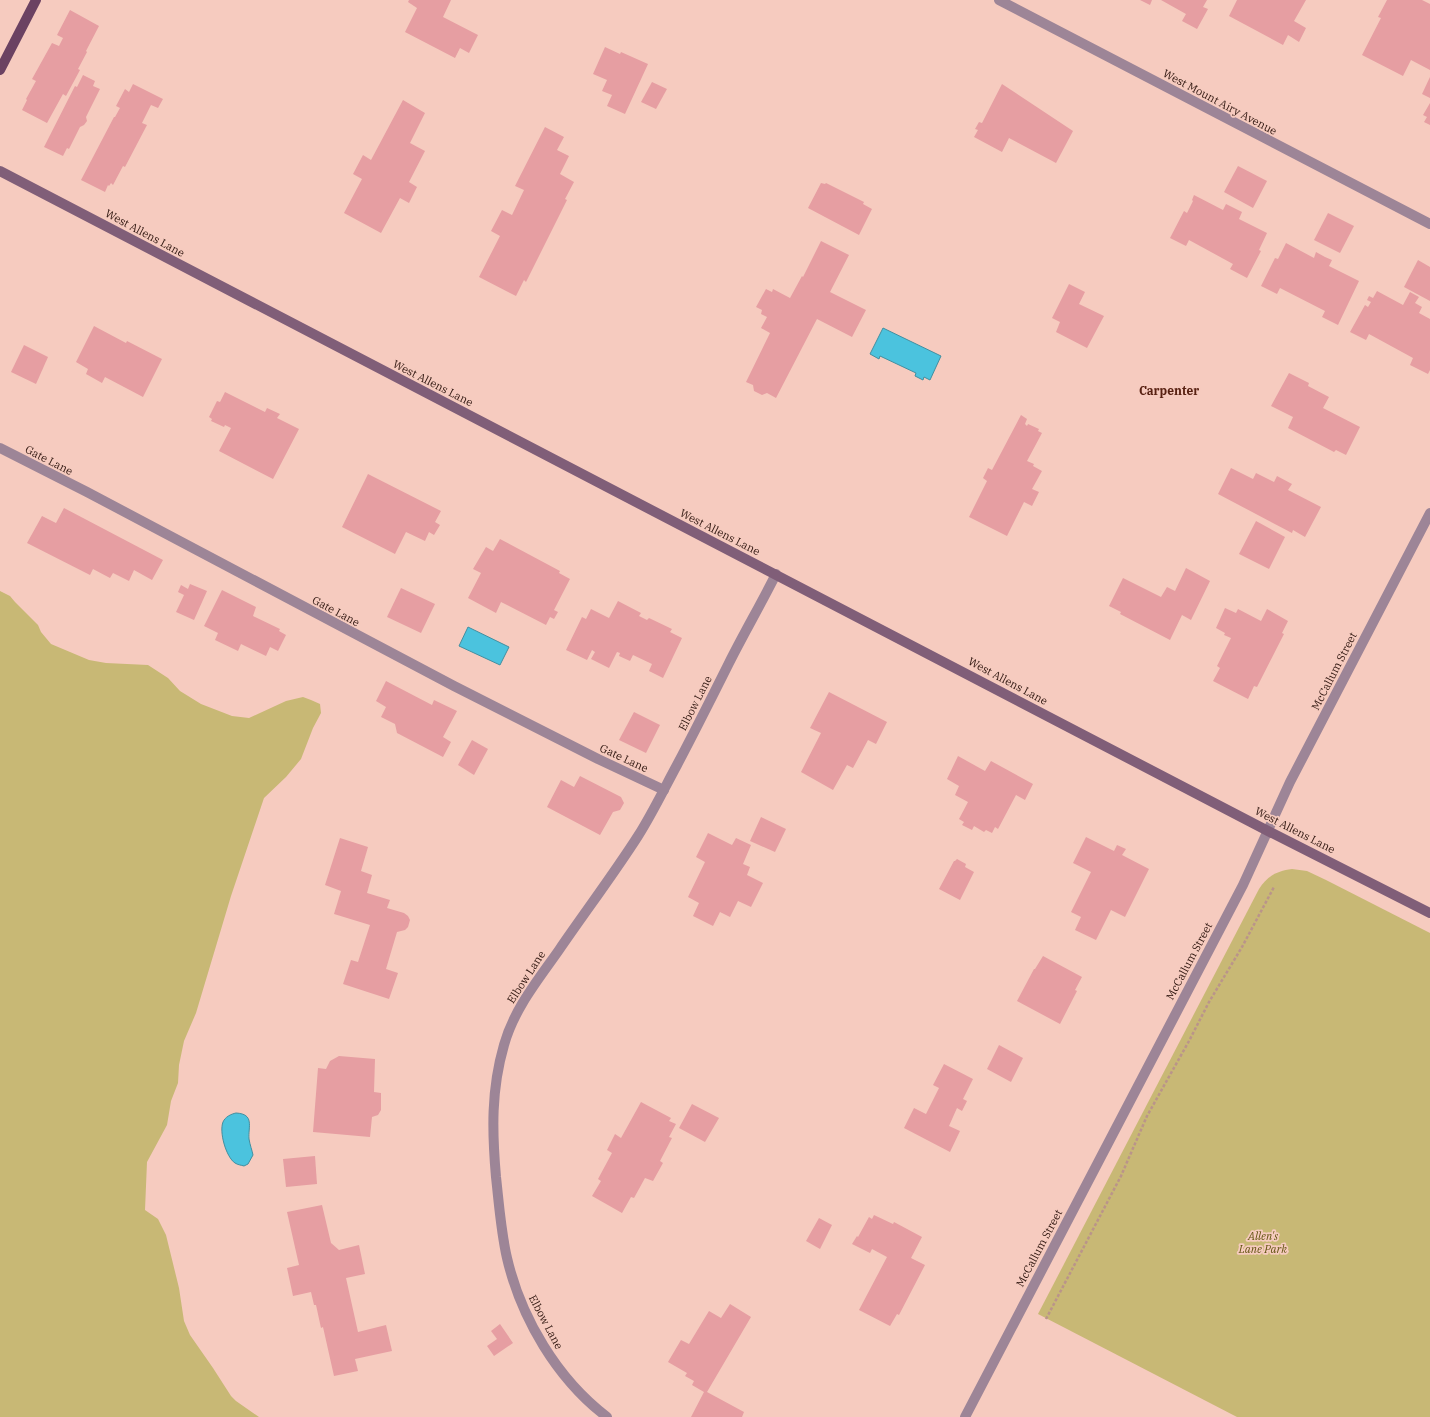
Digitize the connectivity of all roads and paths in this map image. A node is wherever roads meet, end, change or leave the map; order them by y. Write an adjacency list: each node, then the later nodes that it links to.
1 (36, 0): 3 (main road)
2 (999, 0): 5 (street, West Mount Airy Avenue)
3 (0, 70)
4 (0, 171): 8 (street, West Allens Lane)
5 (1430, 224)
6 (0, 448): 9 (street, Gate Lane)
7 (1430, 513): 10 (street, McCallum Street)
8 (776, 574): 9 (street, Elbow Lane); 10 (street, West Allens Lane)
9 (664, 790): 14 (street, Elbow Lane)
10 (1268, 830): 12 (street, West Allens Lane); 15 (street, McCallum Street)
11 (1274, 888): 13 (path)
12 (1430, 913)
13 (1046, 1319)
14 (607, 1417)
15 (965, 1417)

